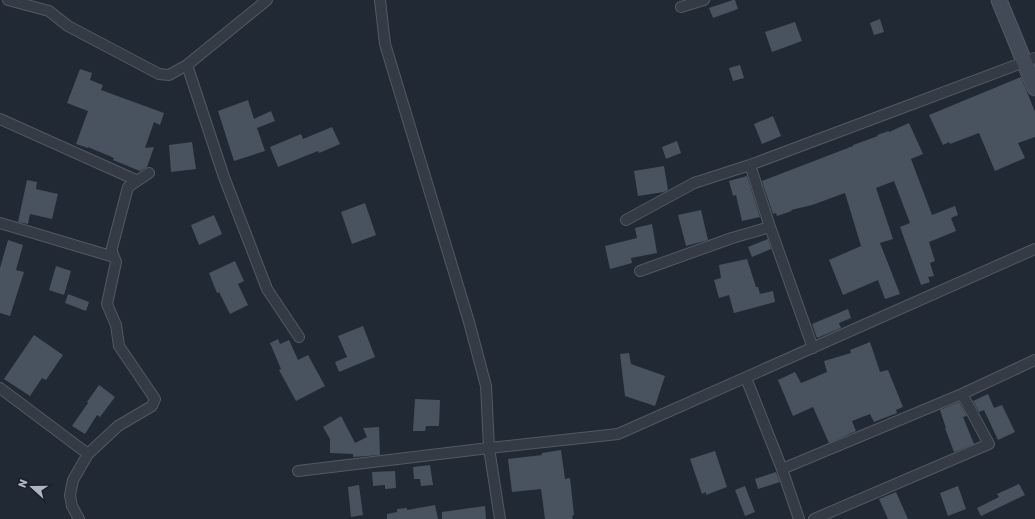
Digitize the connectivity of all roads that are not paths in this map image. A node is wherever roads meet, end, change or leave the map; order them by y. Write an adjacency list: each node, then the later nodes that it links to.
1 (8, 0): 8 (street)
2 (267, 0): 8 (street)
3 (380, 0): 26 (street)
4 (704, 0): 6 (street)
5 (999, 0): 7 (street)
6 (681, 7)
7 (1029, 60): 9 (street); 11 (street)
8 (187, 65): 20 (street)
9 (1035, 88)
10 (0, 119): 13 (street)
11 (750, 165): 14 (street); 16 (street)
12 (149, 173): 13 (street)
13 (136, 180): 18 (street)
14 (626, 220)
15 (0, 223): 18 (street)
16 (770, 227): 19 (street); 21 (street)
17 (1035, 249): 21 (street)
18 (114, 257): 27 (street)
19 (640, 271)
20 (299, 337)
21 (813, 348): 23 (street)
22 (1035, 360): 25 (street)
23 (746, 378): 26 (street); 28 (street)
24 (0, 388): 27 (street)
25 (962, 394): 28 (street); 33 (street)
26 (489, 448): 29 (street); 31 (street)
27 (88, 454): 30 (street)
28 (782, 469): 32 (street)
29 (298, 471)
30 (79, 519)
31 (500, 519)
32 (799, 519)
33 (814, 519)

